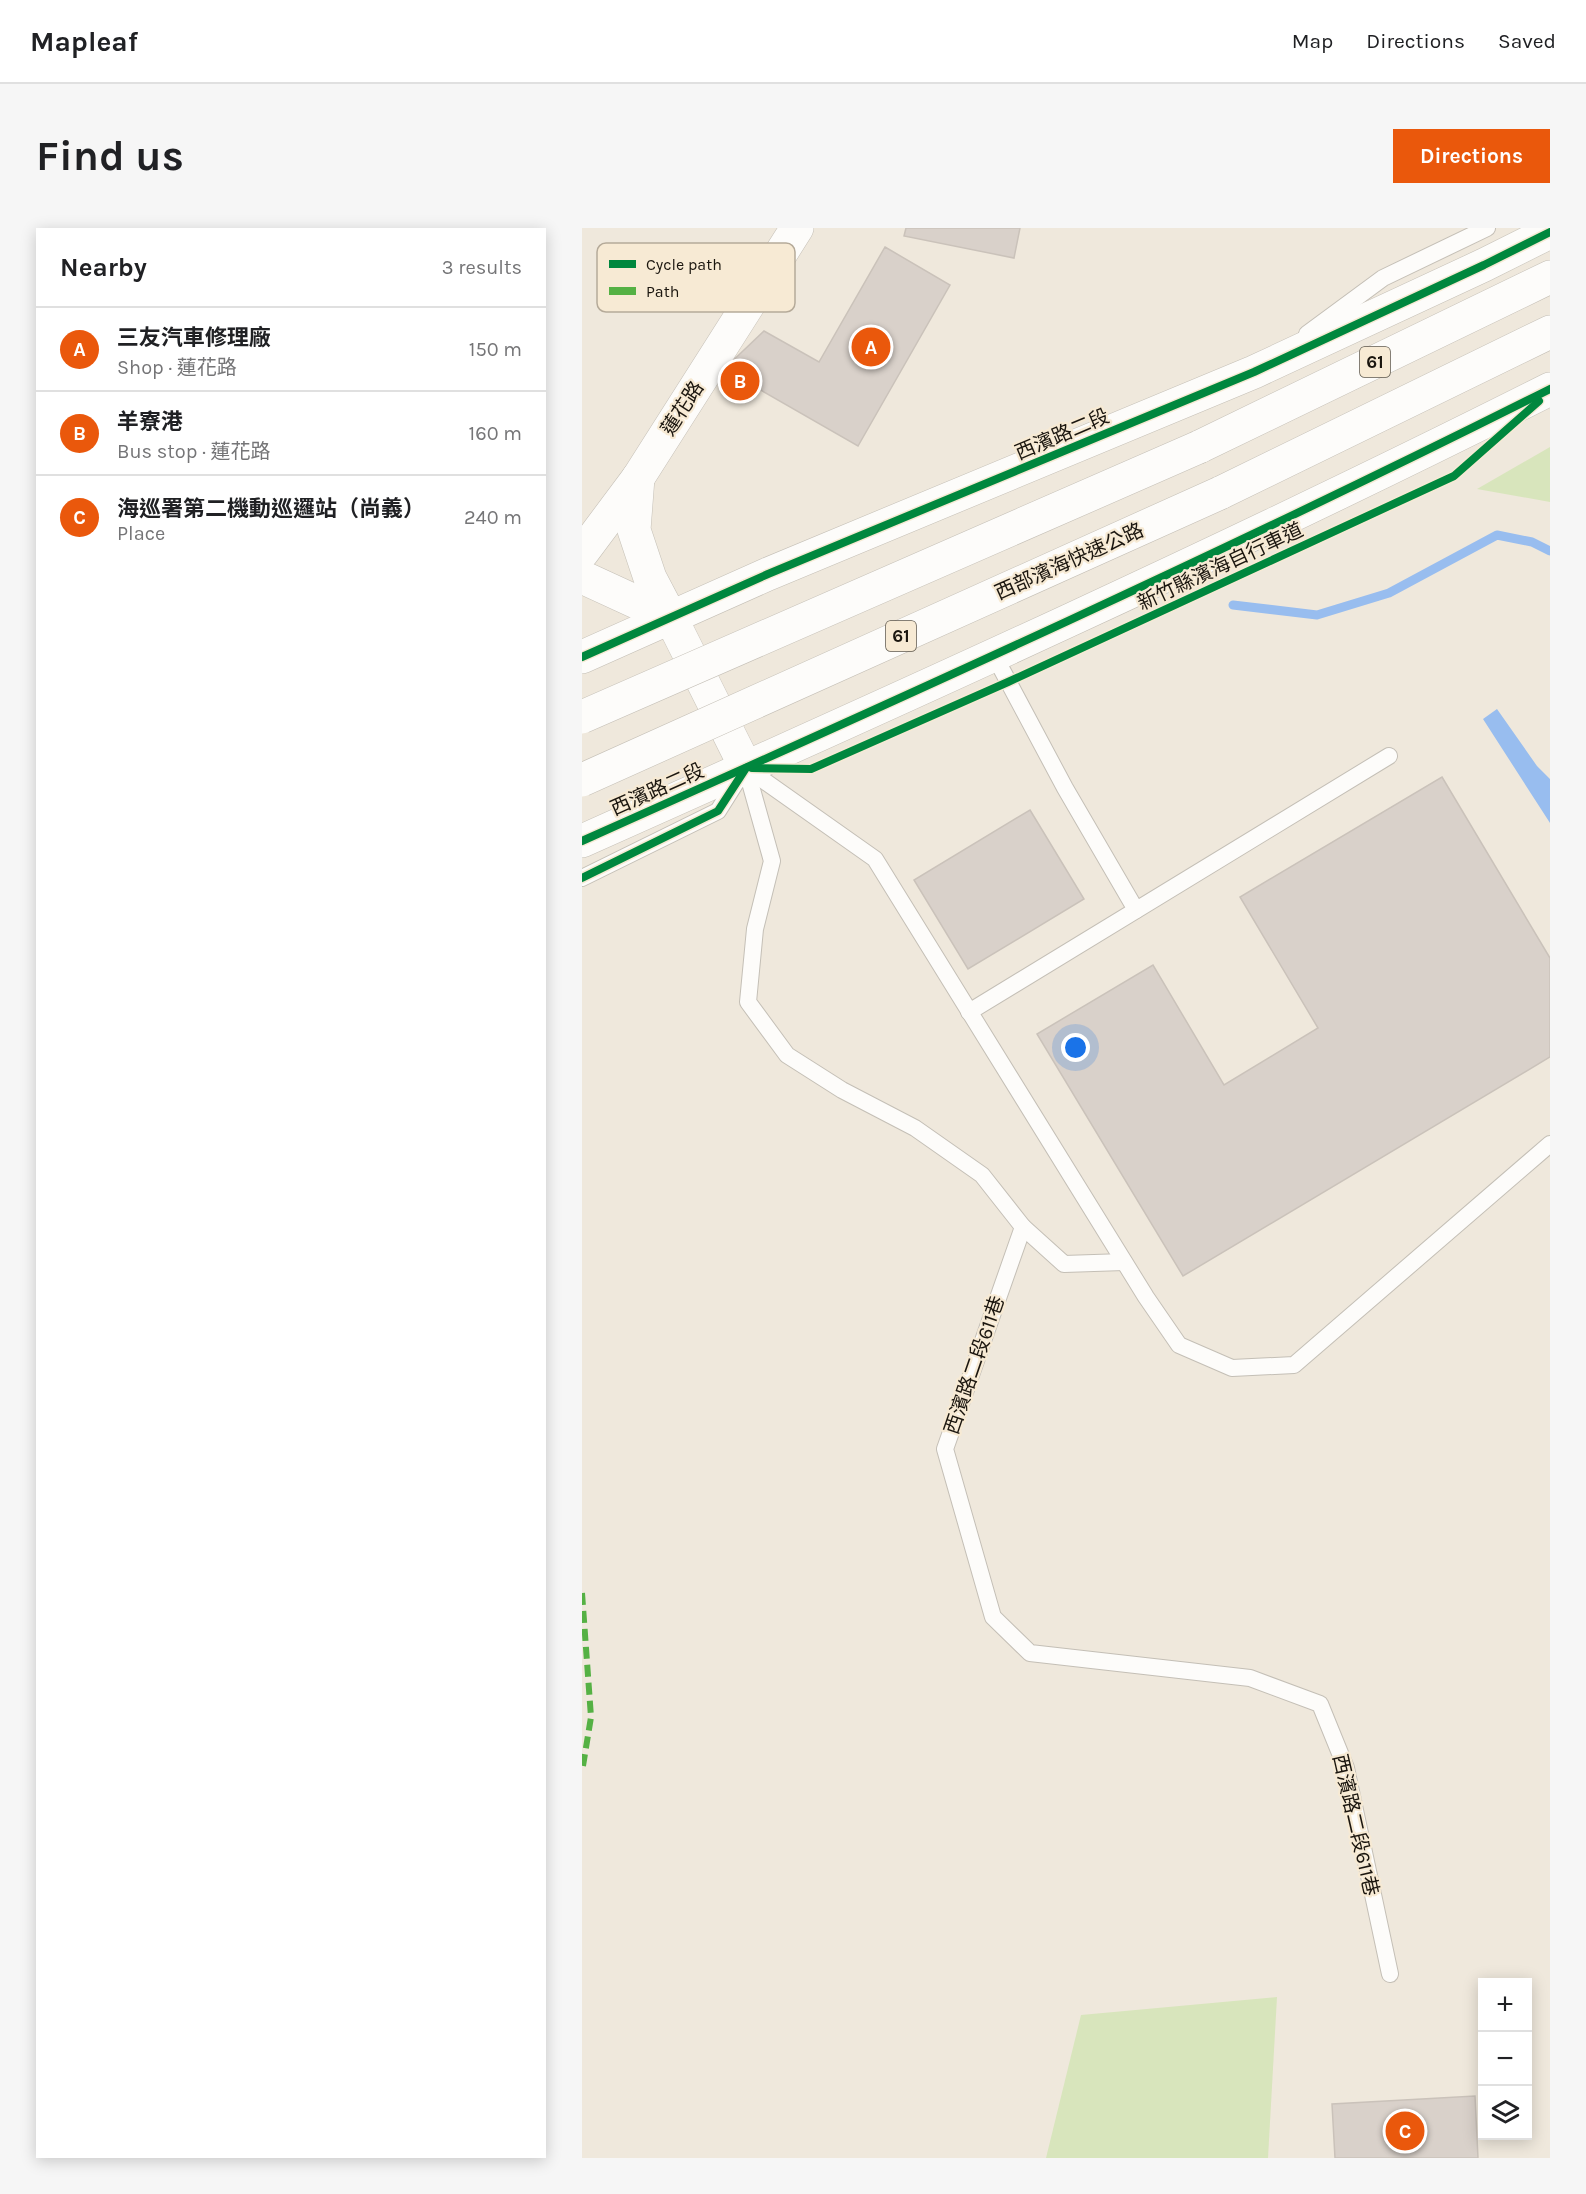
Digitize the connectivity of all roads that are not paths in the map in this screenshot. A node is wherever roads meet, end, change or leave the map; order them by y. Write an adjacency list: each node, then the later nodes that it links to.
1 (797, 228): 4 (main road, 蓮花路)
2 (1479, 230): 8 (lane, 西濱路二段)
3 (1550, 232): 8 (main road, 西濱路二段)
4 (787, 243)
5 (1550, 278): 16 (main road, 61, bridge)
6 (744, 312): 10 (main road, 蓮花路)
7 (1550, 332): 19 (main road, 西部濱海快速公路 / 61, bridge)
8 (1254, 372): 13 (main road, 西濱路二段)
9 (1550, 389): 14 (main road, 西濱路二段)
10 (638, 478): 11 (main road, 蓮花路); 13 (main road)
11 (582, 553)
12 (582, 577): 13 (main road)
13 (672, 618): 15 (main road, 西濱路二段); 18 (main road)
14 (994, 655): 18 (main road, 西濱路二段); 22 (lane)
15 (582, 657)
16 (582, 717)
17 (1389, 756): 22 (lane)
18 (746, 768): 20 (main road, 西濱路二段); 21 (lane, 西濱路二段); 23 (lane); 25 (lane)
19 (582, 780)
20 (582, 841)
21 (582, 878)
22 (1136, 910): 23 (lane)
23 (969, 1012): 26 (lane)
24 (1550, 1144): 26 (lane)
25 (1023, 1227): 26 (lane); 27 (lane, 西濱路二段611巷)
26 (1124, 1262)
27 (1390, 1974)

